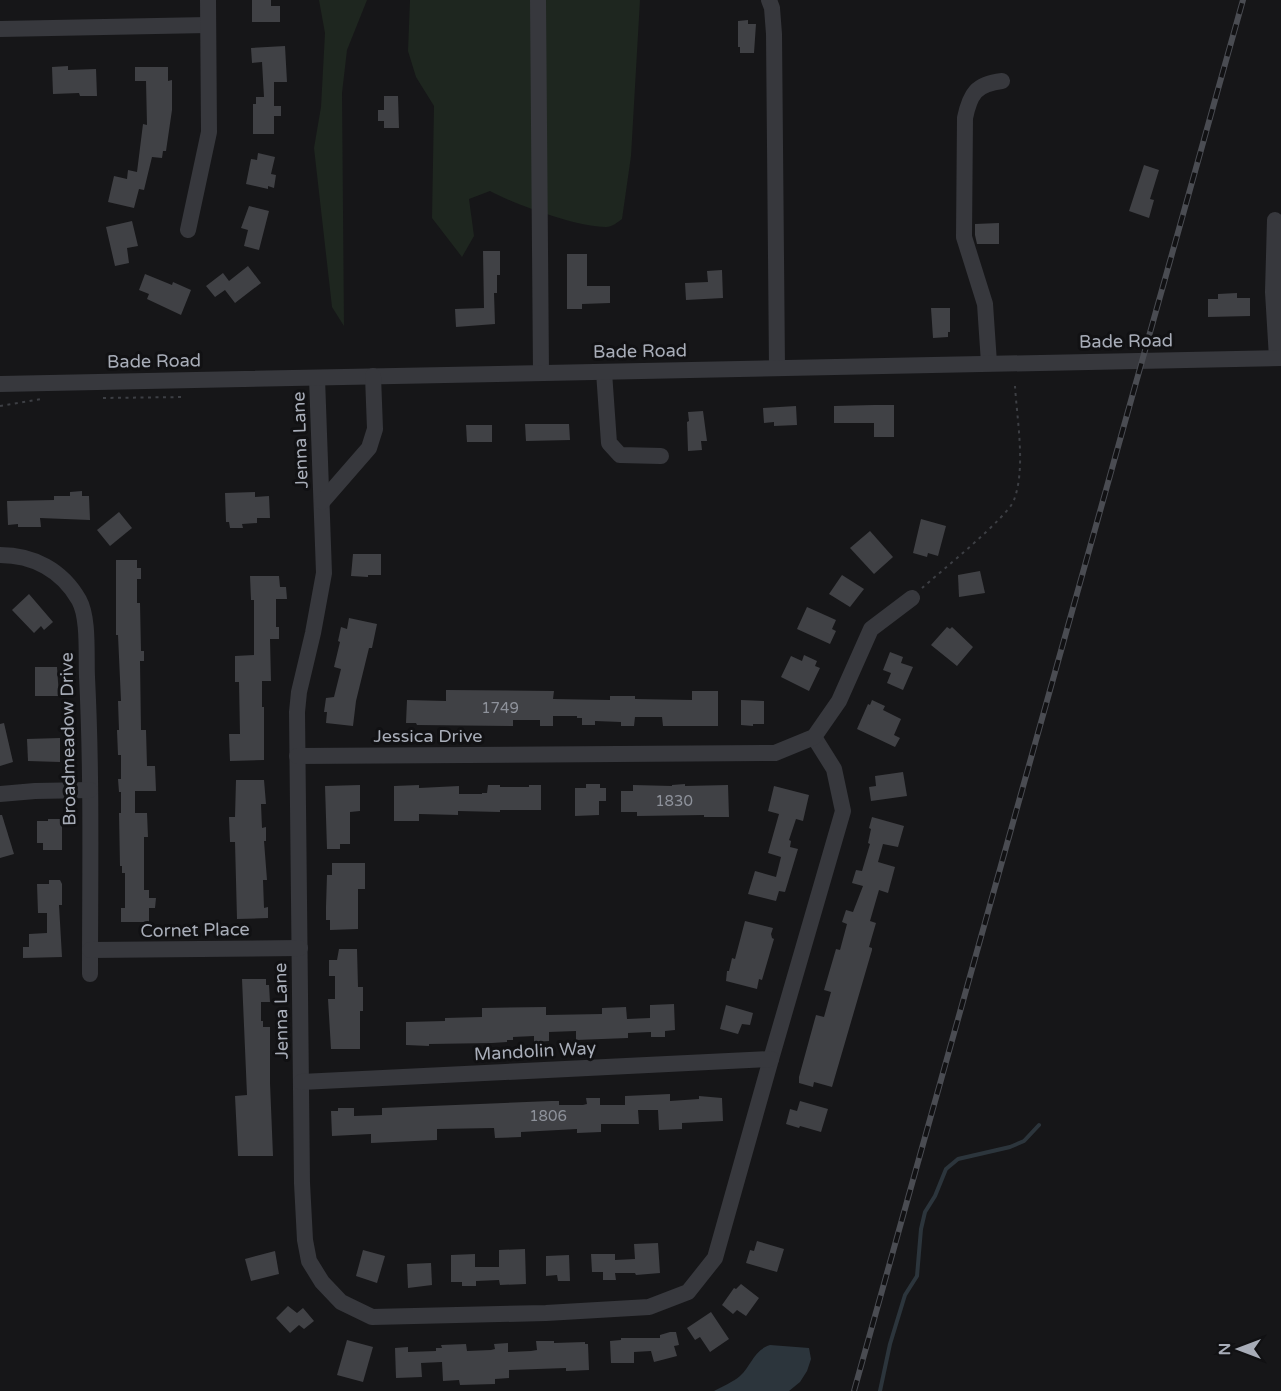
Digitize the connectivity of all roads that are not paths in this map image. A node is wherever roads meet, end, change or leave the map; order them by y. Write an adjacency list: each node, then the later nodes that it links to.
1 (207, 0): 4 (street)
2 (538, 0): 13 (street)
3 (768, 0): 11 (street)
4 (208, 25): 5 (street); 8 (street)
5 (0, 29)
6 (1002, 81): 10 (street)
7 (1275, 220): 9 (street)
8 (188, 230)
9 (1279, 358): 10 (street, Bade Road)
10 (989, 363): 11 (street, Bade Road)
11 (777, 368): 12 (street, Bade Road)
12 (604, 372): 13 (street, Bade Road); 17 (street)
13 (541, 373): 14 (street, Bade Road)
14 (373, 376): 15 (street, Bade Road); 18 (street, Jenna Lane)
15 (317, 378): 16 (street, Bade Road); 18 (street, Jenna Lane)
16 (0, 384)
17 (662, 456)
18 (322, 502): 22 (street, Jenna Lane)
19 (0, 555): 23 (street, Broadmeadow Drive)
20 (912, 598): 21 (street)
21 (814, 736): 22 (street, Jessica Drive); 28 (street, Jenna Lane)
22 (297, 756): 25 (street, Jenna Lane)
23 (90, 790): 24 (street); 26 (street, Broadmeadow Drive)
24 (0, 794)
25 (300, 948): 26 (street, Cornet Place); 29 (street, Jenna Lane)
26 (90, 950): 27 (street, Broadmeadow Drive)
27 (90, 974)
28 (771, 1059): 29 (street, Mandolin Way); 29 (street, Jenna Lane)
29 (301, 1082)

